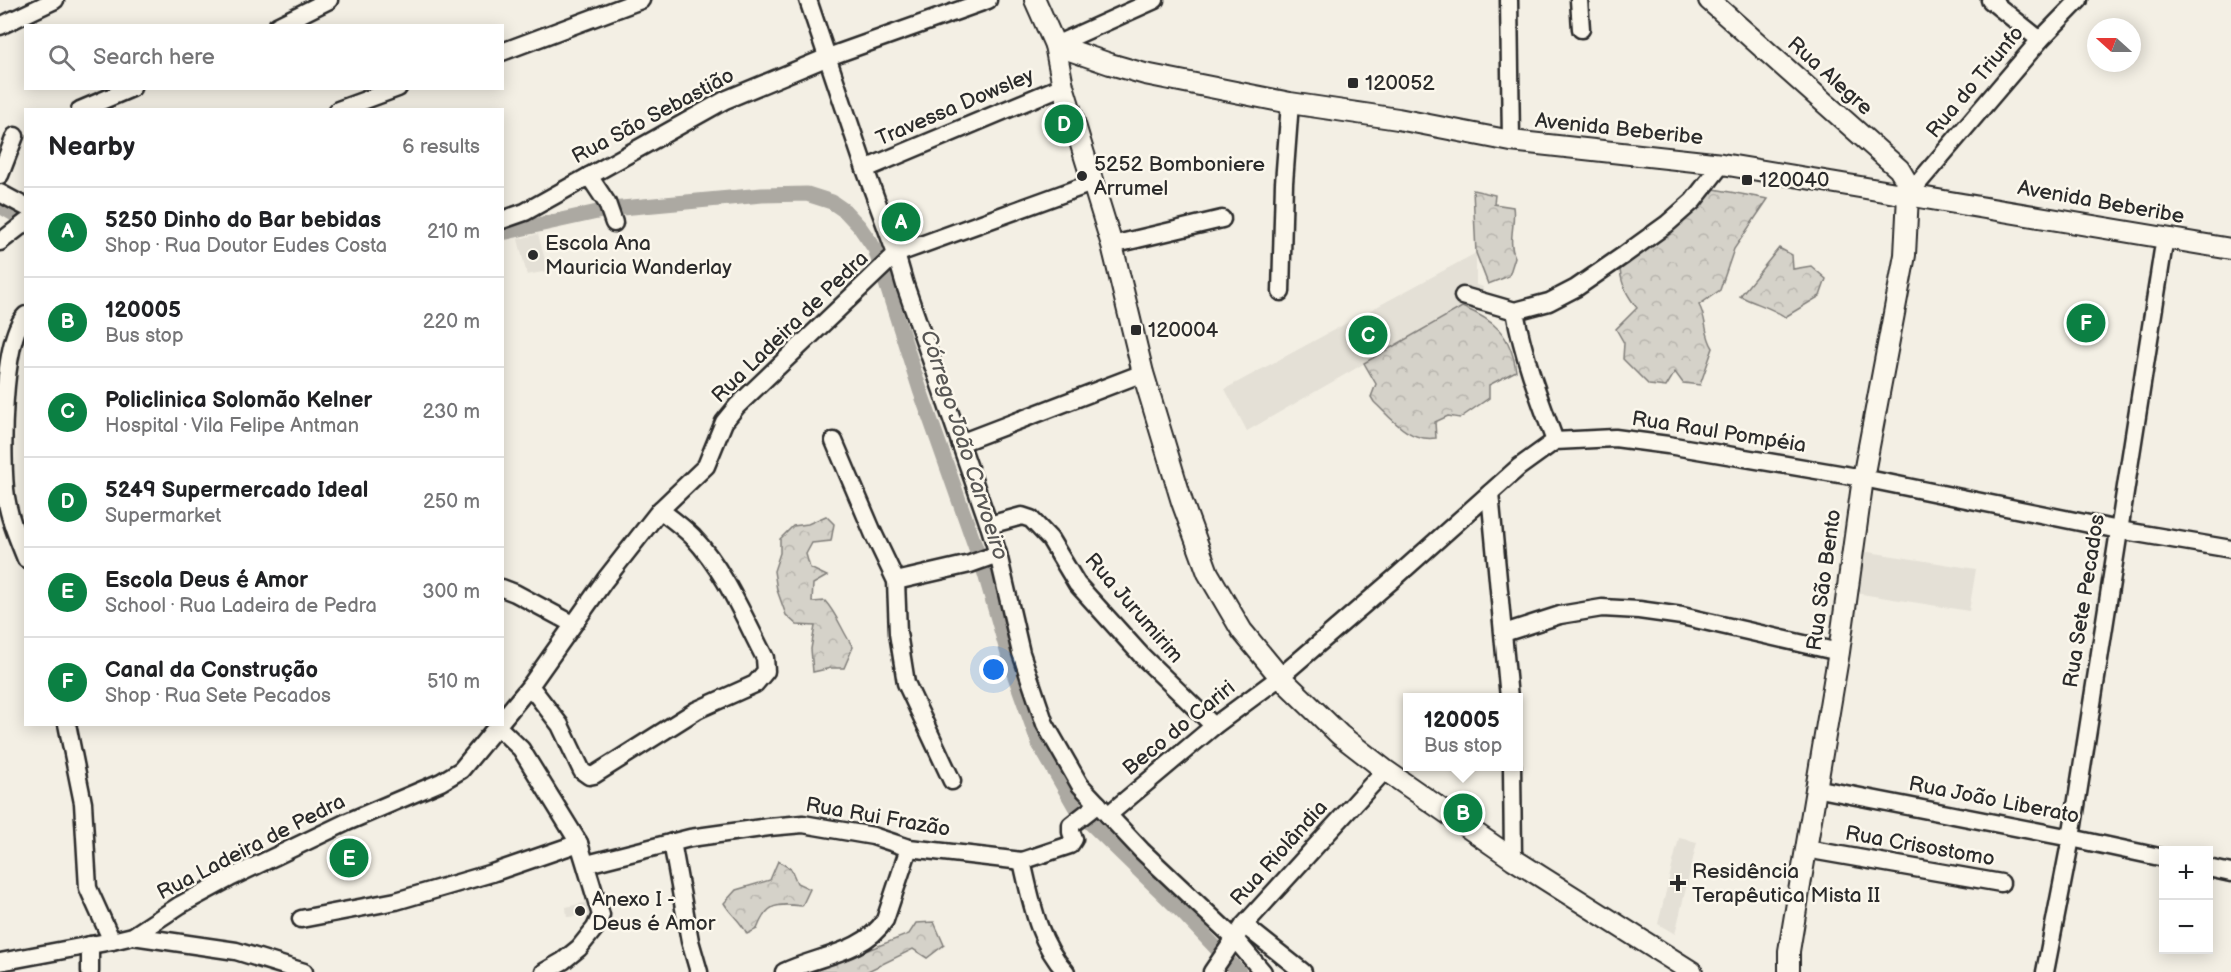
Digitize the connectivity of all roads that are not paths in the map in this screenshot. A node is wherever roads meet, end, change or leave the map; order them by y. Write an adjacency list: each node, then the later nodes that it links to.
1 (55, 0): 14 (street)
2 (329, 0): 13 (street)
3 (641, 0): 18 (street)
4 (808, 0): 19 (street)
5 (988, 0): 19 (street, Rua São Sebastião)
6 (1035, 0): 17 (main road)
7 (1155, 0): 17 (street)
8 (1509, 0): 27 (street)
9 (1579, 0): 15 (street)
10 (1709, 0): 34 (main road, Rua Alegre)
11 (1990, 0): 16 (street)
12 (2079, 0): 16 (street, Rua do Triunfo)
13 (281, 24)
14 (0, 26)
15 (1581, 29)
16 (2040, 40): 34 (street, Rua do Triunfo)
17 (1055, 45): 20 (main road); 23 (main road, Avenida Beberibe)
18 (504, 50)
19 (828, 57): 29 (street); 31 (street, Rua São Sebastião)
20 (1063, 86): 29 (street, Travessa Dowsley); 32 (main road)
21 (127, 90): 24 (street)
22 (393, 90): 25 (street)
23 (1290, 103): 27 (main road, Avenida Beberibe); 45 (street)
24 (85, 108)
25 (343, 108)
26 (13, 137): 30 (street)
27 (1511, 141): 28 (main road, Avenida Beberibe)
28 (1722, 164): 34 (main road, Avenida Beberibe); 47 (street)
29 (865, 169): 44 (street)
30 (0, 175)
31 (589, 176): 36 (street, Rua São Sebastião); 38 (street)
32 (1092, 183): 42 (main road); 44 (street)
33 (0, 193): 35 (street)
34 (1908, 195): 40 (main road, Avenida Beberibe); 53 (main road, Rua São Bento)
35 (24, 206)
36 (504, 219)
37 (1222, 219): 42 (street)
38 (614, 223)
39 (24, 224): 41 (street)
40 (2165, 237): 43 (main road, Avenida Beberibe); 57 (street, Rua Sete Pecados)
41 (0, 242)
42 (1112, 245): 49 (main road)
43 (2231, 249)
44 (892, 258): 52 (street); 55 (street, Rua Ladeira de Pedra)
45 (1281, 292)
46 (1463, 296): 47 (street)
47 (1515, 311): 51 (street)
48 (24, 318): 59 (street)
49 (1143, 373): 52 (street); 66 (main road)
50 (834, 441): 61 (street)
51 (1556, 441): 53 (street, Rua Raul Pompéia); 54 (street)
52 (960, 443): 56 (street)
53 (1863, 478): 57 (street, Rua Raul Pompéia); 65 (main road, Rua São Bento)
54 (1490, 493): 64 (street); 66 (street)
55 (660, 510): 63 (street, Rua Ladeira de Pedra); 67 (street)
56 (989, 525): 60 (street); 73 (street, Rua Jurumirim)
57 (2118, 530): 58 (street, Rua Raul Pompéia); 79 (street, Rua Sete Pecados)
58 (2231, 549)
59 (24, 553)
60 (993, 555): 61 (street); 78 (street)
61 (896, 581): 76 (street)
62 (504, 589): 63 (street)
63 (573, 624): 67 (street, Rua Ladeira de Pedra)
64 (1504, 633): 65 (street); 68 (street)
65 (1839, 652): 77 (main road, Rua São Bento)
66 (1280, 677): 73 (street, Beco do Cariri); 74 (main road)
67 (530, 686): 69 (street, Rua Ladeira de Pedra)
68 (1509, 693)
69 (504, 718)
70 (67, 726): 94 (street)
71 (497, 726): 93 (street, Rua Ladeira de Pedra)
72 (501, 726): 80 (street)
73 (1214, 726): 78 (street, Beco do Cariri)
74 (1385, 770): 85 (main road); 92 (street, Rua Riolândia)
75 (1512, 771): 85 (street)
76 (952, 781)
77 (1815, 788): 79 (street, Rua João Liberato); 83 (main road, Rua São Bento)
78 (1098, 811): 86 (street); 92 (street)
79 (2071, 838): 84 (street, Rua João Liberato); 110 (street, Rua Sete Pecados)
80 (579, 843): 87 (street); 91 (street)
81 (672, 843): 82 (street, Rua Rui Frazão); 87 (street, Rua Rui Frazão); 101 (street)
82 (909, 848): 86 (street, Rua Rui Frazão); 102 (street)
83 (1806, 849): 90 (street, Rua Crisostomo); 96 (main road, Rua São Bento)
84 (2159, 857)
85 (1513, 859): 107 (main road)
86 (1022, 861): 103 (street)
87 (587, 864): 100 (street)
88 (2213, 869): 89 (street)
89 (2231, 873)
90 (2001, 883)
91 (301, 920)
92 (1239, 932): 104 (street, Rua Riolândia); 105 (street); 106 (street)
93 (133, 936): 94 (street, Rua Ladeira de Pedra); 99 (street)
94 (112, 941): 95 (street, Rua Ladeira de Pedra)
95 (90, 945): 97 (street, Rua Ladeira de Pedra); 98 (street)
96 (1789, 951): 108 (main road); 109 (main road, Rua São Bento)
97 (0, 962)
98 (90, 972)
99 (304, 972)
100 (544, 972)
101 (699, 972)
102 (784, 972)
103 (1066, 972)
104 (1212, 972)
105 (1263, 972)
106 (1303, 972)
107 (1692, 972)
108 (1780, 972)
109 (1789, 972)
110 (2045, 972)

